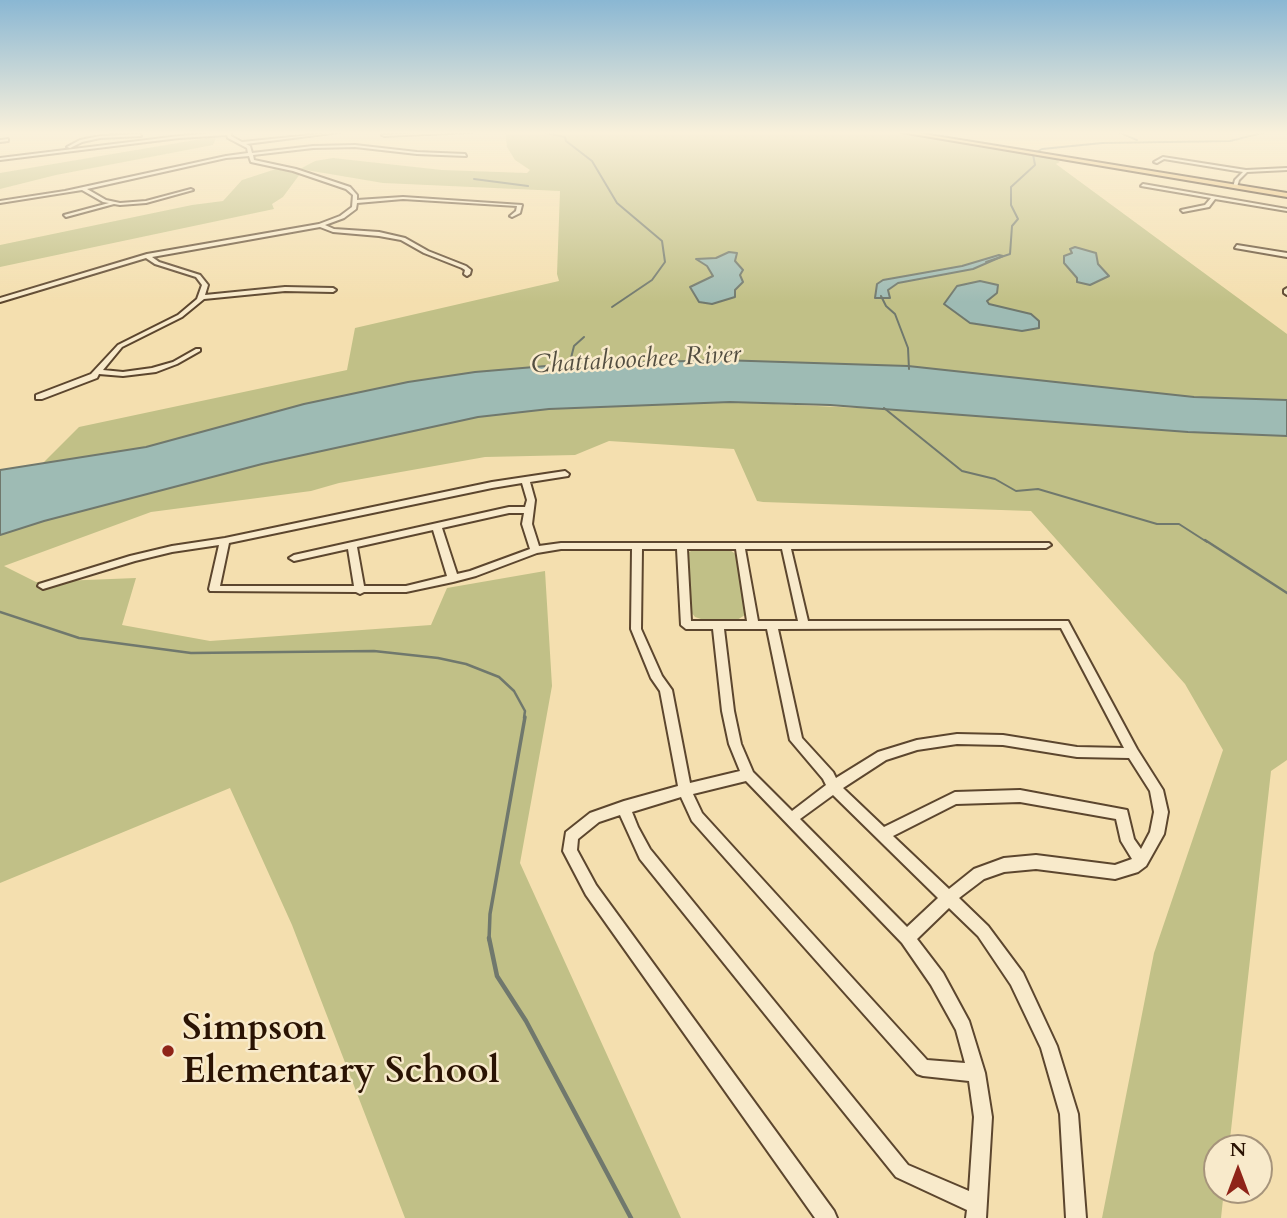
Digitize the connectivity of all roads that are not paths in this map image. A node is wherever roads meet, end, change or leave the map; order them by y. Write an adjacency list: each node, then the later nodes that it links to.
1 (78, 189): 9 (street)
2 (85, 189): 11 (street)
3 (348, 189): 10 (street)
4 (1166, 189): 8 (street)
5 (1247, 189): 7 (main road)
6 (191, 190): 11 (street)
7 (1287, 195)
8 (1214, 197): 12 (street); 13 (street)
9 (0, 202)
10 (356, 202): 15 (street); 16 (street)
11 (112, 204): 14 (street)
12 (1287, 210)
13 (1183, 211)
14 (66, 216)
15 (512, 216)
16 (320, 225): 19 (street); 20 (street)
17 (1237, 247): 18 (street)
18 (1287, 255)
19 (147, 256): 22 (street); 23 (street)
20 (467, 274)
21 (333, 290): 22 (street)
22 (202, 297): 25 (street)
23 (0, 300)
24 (198, 350): 25 (street)
25 (99, 372): 26 (street)
26 (39, 397)
27 (565, 474): 28 (street)
28 (525, 480): 29 (street); 31 (street)
29 (529, 510): 30 (street); 38 (street)
30 (437, 526): 32 (street); 40 (street)
31 (225, 541): 41 (street); 42 (street)
32 (352, 545): 39 (street); 42 (street)
33 (682, 545): 35 (street); 36 (street); 43 (street)
34 (1046, 545): 37 (street)
35 (637, 546): 38 (street); 50 (street)
36 (740, 546): 37 (street); 44 (street)
37 (786, 546): 46 (street)
38 (535, 550): 40 (street)
39 (294, 558)
40 (453, 579): 42 (street)
41 (43, 586)
42 (359, 591)
43 (718, 625): 44 (street); 48 (street)
44 (753, 625): 45 (street)
45 (772, 625): 46 (street); 49 (street)
46 (804, 625): 47 (street)
47 (1133, 753): 49 (street); 54 (street)
48 (748, 775): 50 (street); 52 (street)
49 (833, 787): 52 (street); 53 (street)
50 (685, 790): 51 (street); 57 (street)
51 (624, 807): 58 (street); 59 (street)
52 (792, 818): 56 (street)
53 (883, 834): 54 (street); 55 (street)
54 (1141, 861): 55 (street)
55 (950, 897): 56 (street); 60 (street)
56 (907, 938): 57 (street)
57 (976, 1073): 58 (street)
58 (976, 1211)
59 (827, 1218)
60 (1076, 1218)

